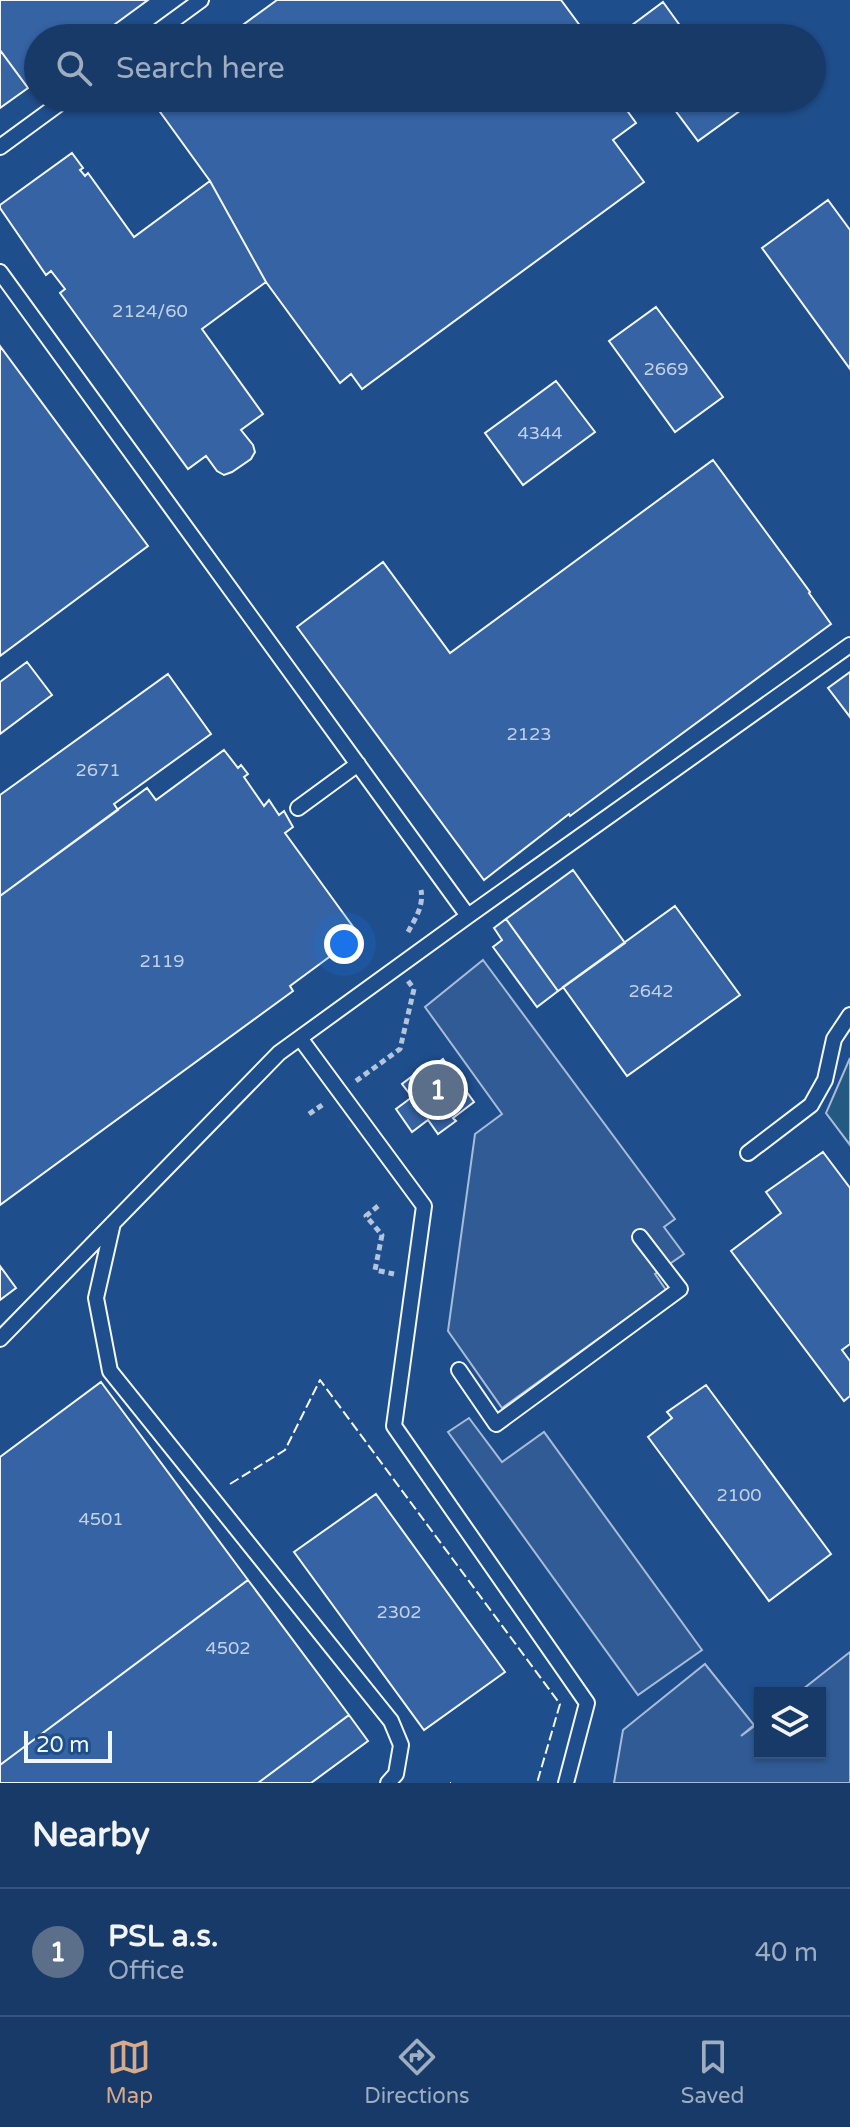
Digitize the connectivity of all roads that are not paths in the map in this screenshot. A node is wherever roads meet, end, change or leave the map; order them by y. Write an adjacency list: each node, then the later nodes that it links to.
1 (201, 0): 2 (lane)
2 (168, 24)
3 (48, 112): 4 (lane)
4 (0, 147)
5 (0, 272): 7 (lane)
6 (850, 645): 9 (lane)
7 (358, 764): 8 (lane); 9 (lane)
8 (298, 808)
9 (468, 916): 11 (lane)
10 (850, 1015): 12 (lane)
11 (300, 1038): 13 (lane); 18 (lane)
12 (748, 1153)
13 (113, 1222): 15 (lane); 17 (lane)
14 (640, 1237): 16 (lane)
15 (0, 1339)
16 (459, 1370)
17 (388, 1783)
18 (566, 1783)

